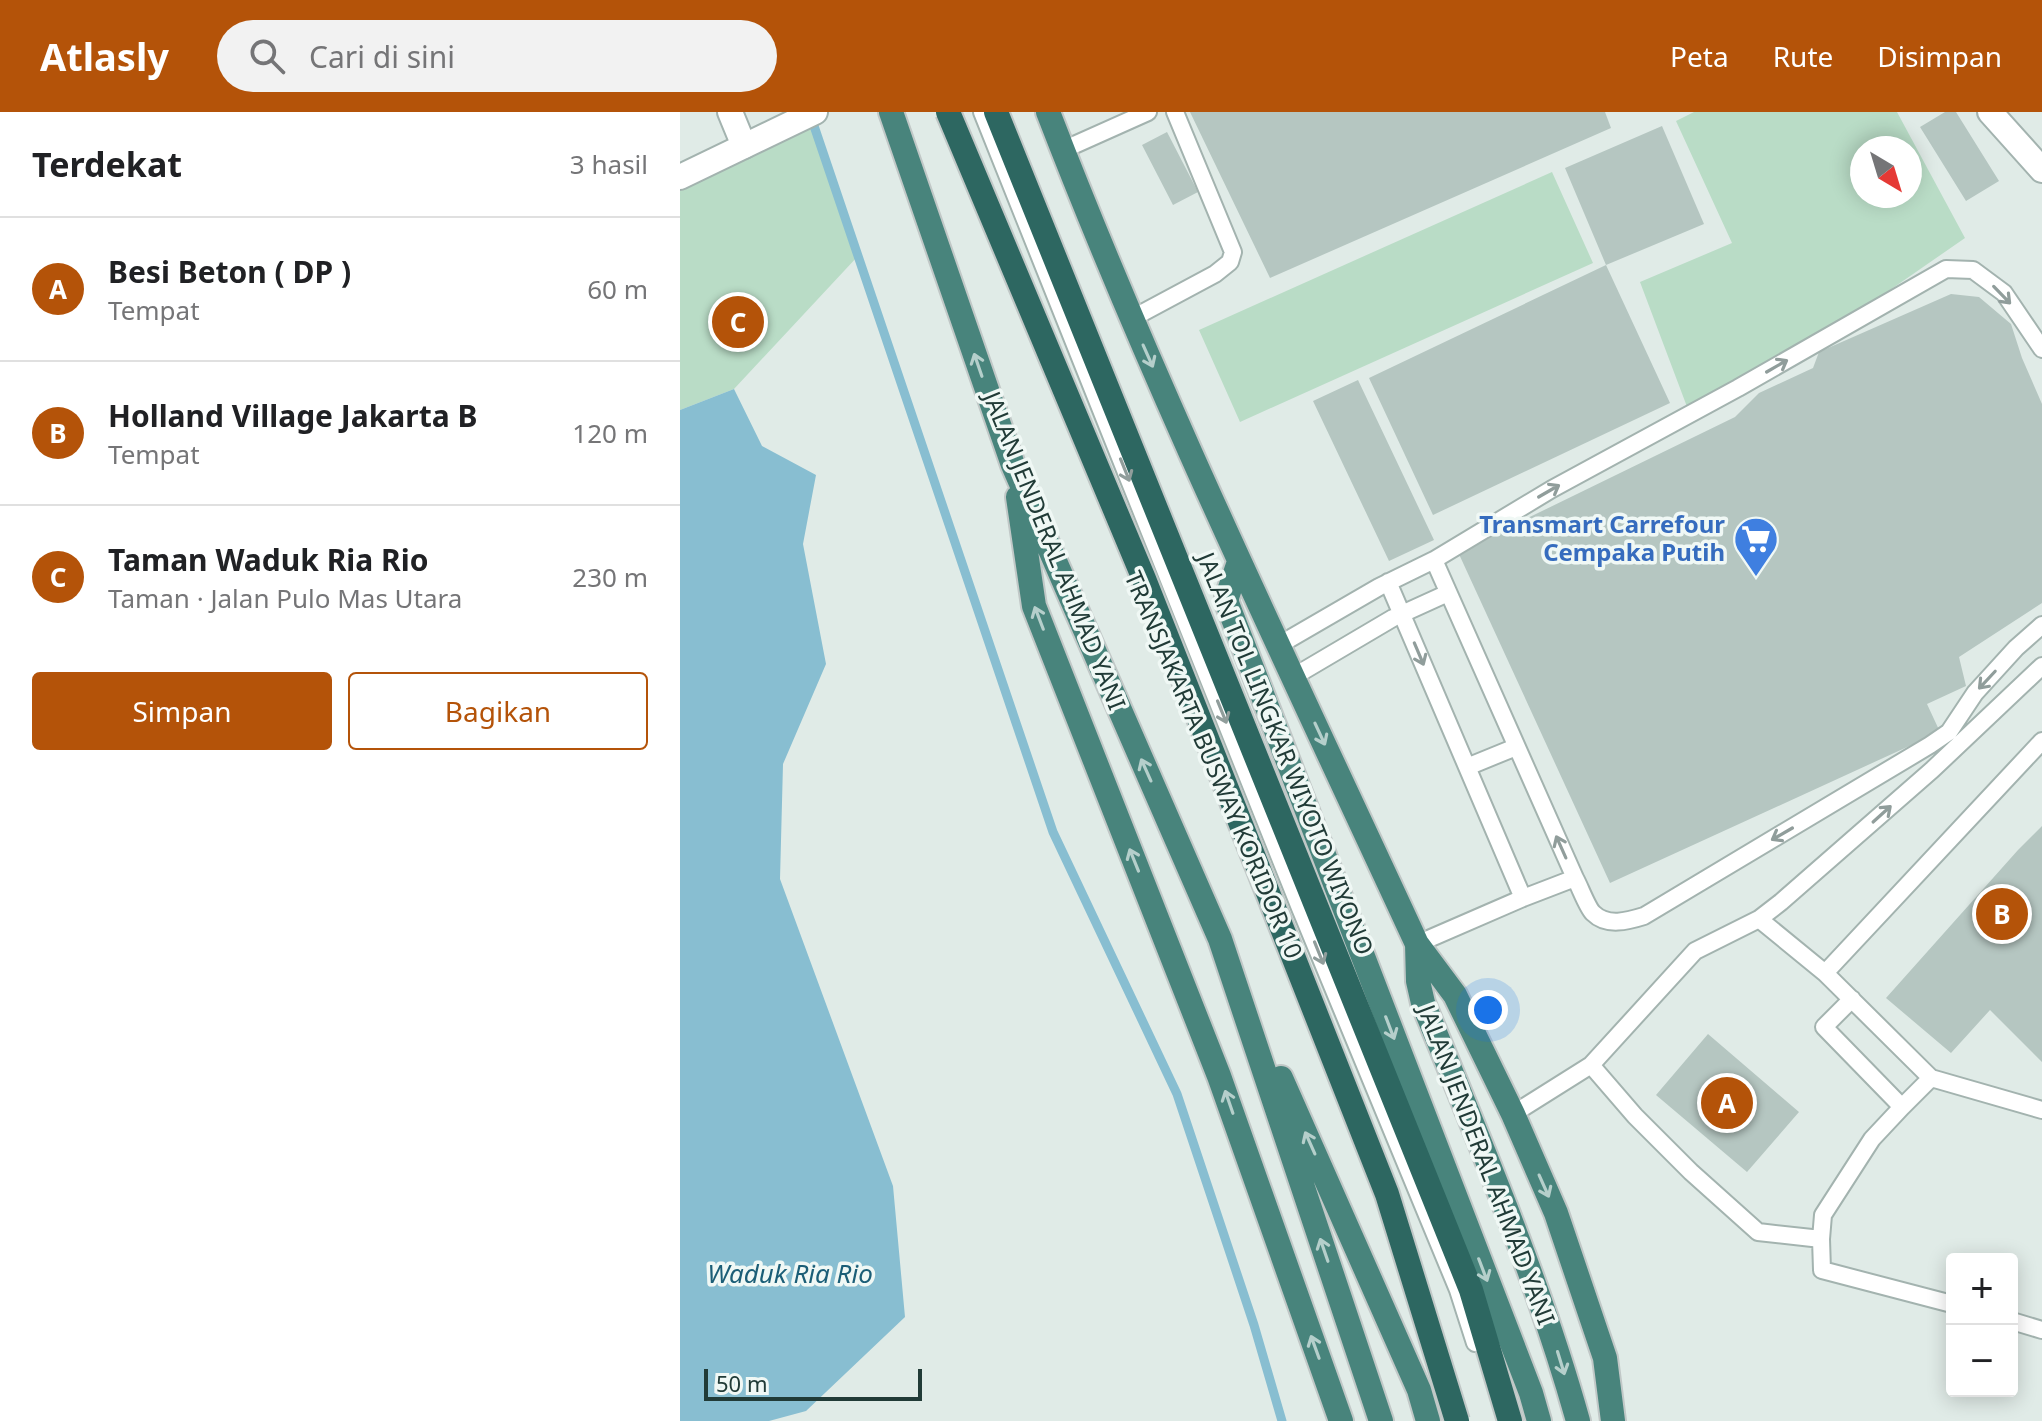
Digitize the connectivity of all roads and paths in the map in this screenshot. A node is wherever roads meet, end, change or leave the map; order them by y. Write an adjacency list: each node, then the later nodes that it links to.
1 (730, 112): 11 (street)
2 (815, 112): 11 (street)
3 (891, 112): 17 (highway, JALAN JENDERAL AHMAD YANI, one-way to 3)
4 (947, 112): 49 (highway, bridge); 50 (lane, TRANSJAKARTA BUSWAY KORIDOR 10)
5 (982, 112): 51 (lane, TRANSJAKARTA BUSWAY KORIDOR 10, one-way to 51)
6 (996, 112): 52 (highway, JALAN TOL LINGKAR WIYOTO WIYONO)
7 (1048, 112): 12 (highway, JALAN JENDERAL AHMAD YANI)
8 (1148, 112): 12 (lane)
9 (1175, 112): 15 (lane)
10 (1990, 112): 13 (street)
11 (749, 144): 14 (street)
12 (1063, 150): 15 (highway, JALAN JENDERAL AHMAD YANI)
13 (2040, 165)
14 (680, 177)
15 (1131, 319): 19 (highway, JALAN JENDERAL AHMAD YANI, one-way to 19)
16 (2042, 349): 18 (lane, one-way to 16)
17 (1013, 465): 33 (highway, JALAN JENDERAL AHMAD YANI, one-way to 17); 47 (highway, one-way to 17)
18 (1434, 560): 20 (lane); 21 (lane)
19 (1239, 562): 24 (highway, JALAN JENDERAL AHMAD YANI); 53 (highway, JALAN JENDERAL AHMAD YANI, one-way to 53)
20 (1388, 582): 22 (lane); 24 (lane)
21 (1448, 593): 22 (lane); 28 (lane)
22 (1402, 613): 26 (lane); 29 (lane, one-way to 29)
23 (2042, 625): 30 (lane, one-way to 30)
24 (1279, 645): 26 (highway, JALAN JENDERAL AHMAD YANI)
25 (2042, 666): 32 (lane, one-way to 25)
26 (1293, 677): 34 (highway, JALAN JENDERAL AHMAD YANI, one-way to 34)
27 (2042, 741): 35 (lane)
28 (1516, 747): 29 (lane); 30 (lane, one-way to 28)
29 (1467, 767): 31 (lane)
30 (1575, 878): 31 (lane)
31 (1523, 898): 34 (lane)
32 (1759, 919): 35 (lane); 37 (lane)
33 (1220, 939): 46 (highway, JALAN JENDERAL AHMAD YANI, one-way to 33); 48 (highway, JALAN JENDERAL AHMAD YANI, one-way to 33)
34 (1417, 944): 41 (highway); 54 (highway, JALAN JENDERAL AHMAD YANI, one-way to 54)
35 (1825, 973): 36 (lane)
36 (1852, 999): 38 (lane); 39 (lane)
37 (1591, 1065): 41 (lane); 42 (lane)
38 (1931, 1078): 39 (lane); 40 (lane)
39 (1902, 1107): 42 (lane)
40 (2042, 1110)
41 (1513, 1114): 55 (highway, one-way to 55)
42 (1821, 1239): 43 (lane)
43 (1946, 1302)
44 (2018, 1323): 45 (lane)
45 (2042, 1330)
46 (1378, 1412)
47 (1341, 1421)
48 (1428, 1421)
49 (1457, 1421)
50 (1468, 1421)
51 (1499, 1421)
52 (1510, 1421)
53 (1539, 1421)
54 (1578, 1421)
55 (1613, 1421)

